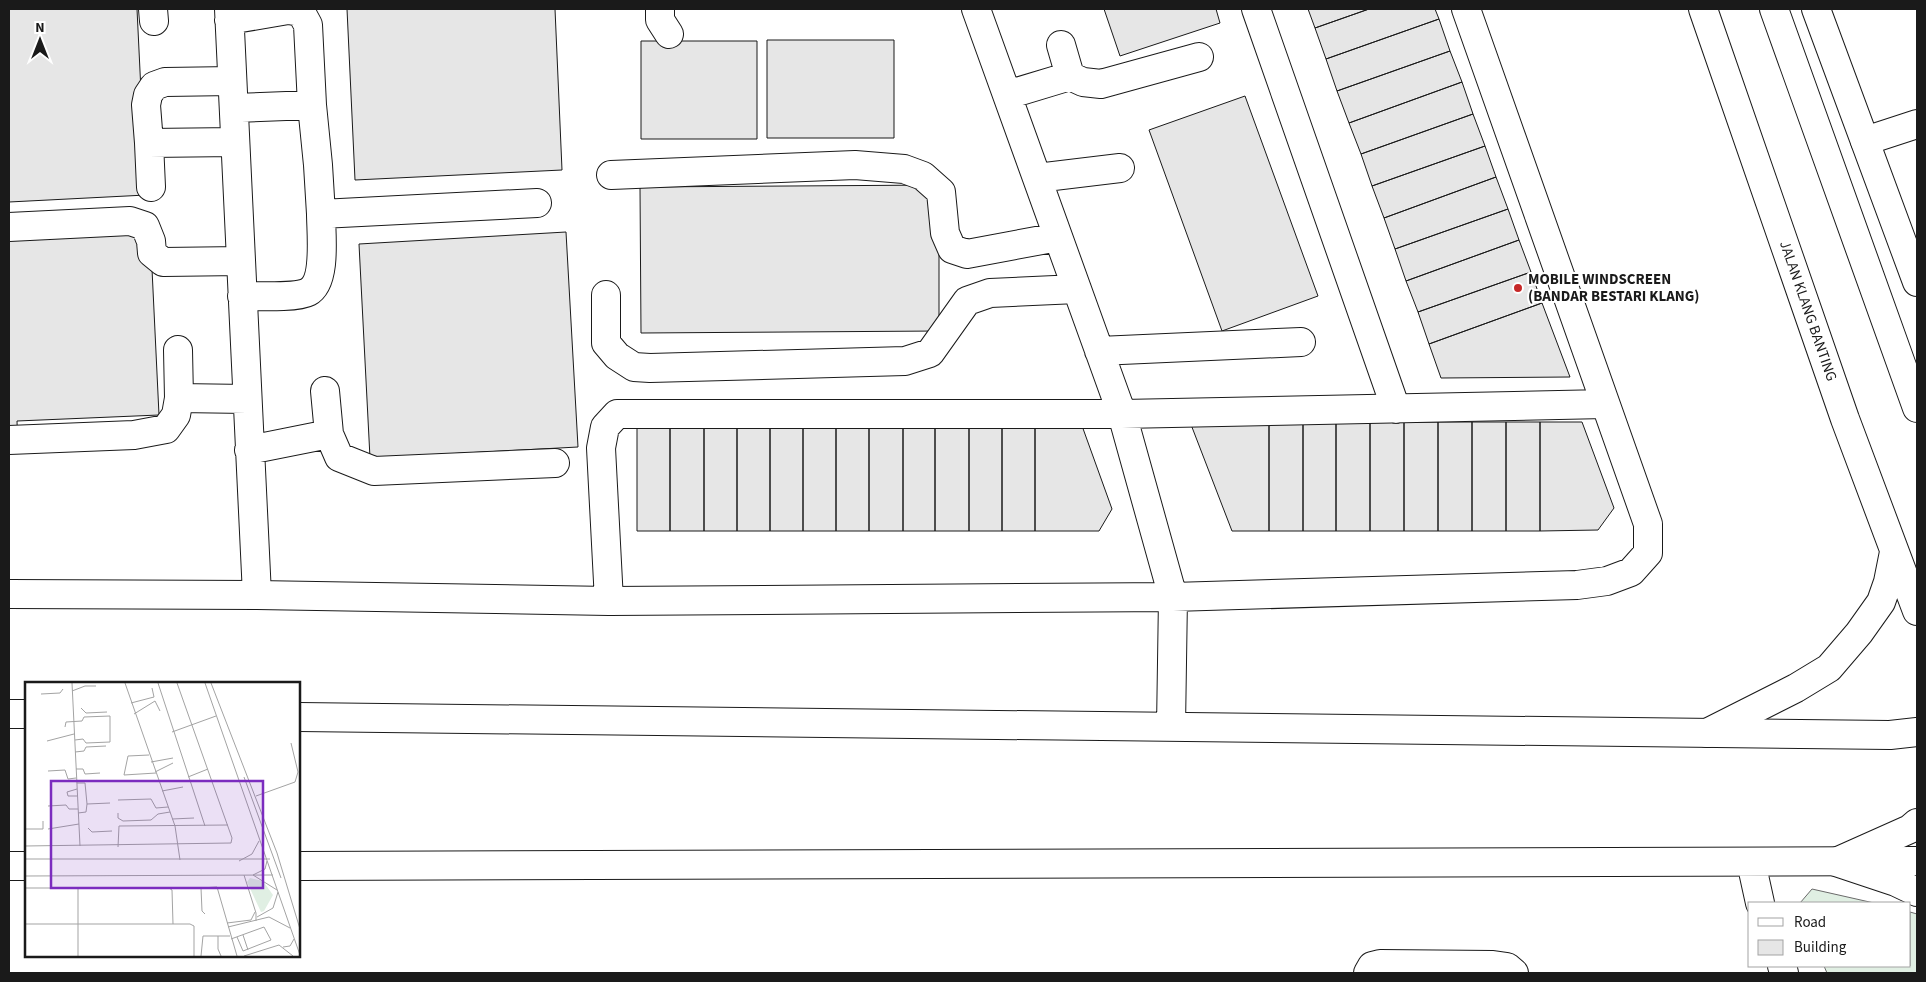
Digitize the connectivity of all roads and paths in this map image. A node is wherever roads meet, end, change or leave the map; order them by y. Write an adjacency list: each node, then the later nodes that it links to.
1 (660, 9): 9 (main road)
2 (976, 9): 14 (main road)
3 (1256, 9): 42 (main road)
4 (1466, 9): 40 (main road)
5 (1703, 9): 48 (main road, JALAN KLANG BANTING)
6 (1774, 9): 41 (main road)
7 (1816, 9): 18 (main road)
8 (229, 15): 13 (main road); 15 (main road)
9 (669, 34)
10 (1061, 45): 12 (main road)
11 (1199, 57): 12 (main road)
12 (1070, 76): 14 (main road)
13 (232, 81): 16 (main road); 20 (main road)
14 (1007, 95): 23 (main road)
15 (312, 105): 16 (main road); 26 (main road)
16 (234, 108): 19 (main road)
17 (1917, 124): 18 (main road)
18 (1865, 141): 30 (main road)
19 (235, 142): 20 (main road); 29 (main road)
20 (149, 143): 24 (main road)
21 (1120, 168): 23 (main road)
22 (611, 175): 28 (main road)
23 (1037, 178): 28 (main road)
24 (151, 187)
25 (537, 203): 26 (main road)
26 (321, 214): 33 (main road)
27 (9, 227): 29 (main road)
28 (1058, 237): 31 (main road)
29 (240, 261): 33 (main road)
30 (1917, 282)
31 (1077, 289): 32 (main road); 36 (main road)
32 (606, 295)
33 (242, 296): 39 (main road)
34 (1301, 342): 36 (main road)
35 (178, 350): 38 (main road)
36 (1099, 351): 43 (main road)
37 (325, 391): 44 (main road)
38 (179, 398): 39 (main road); 45 (main road)
39 (247, 399): 46 (main road)
40 (1605, 404): 42 (main road); 51 (main road)
41 (1917, 408)
42 (1396, 409): 43 (main road)
43 (1122, 414): 51 (main road); 52 (main road)
44 (329, 434): 46 (main road); 47 (main road)
45 (9, 440)
46 (249, 450): 50 (main road)
47 (554, 463)
48 (1894, 552): 53 (main road, JALAN KLANG BANTING); 59 (main road)
49 (9, 594): 50 (main road)
50 (257, 595): 52 (main road)
51 (1173, 597): 52 (main road); 57 (main road)
52 (609, 601)
53 (1917, 611)
54 (9, 714): 55 (main road)
55 (25, 714)
56 (300, 717): 57 (main road)
57 (1172, 727): 59 (main road)
58 (1917, 732): 59 (main road)
59 (1707, 733)
60 (1917, 823): 63 (main road)
61 (1917, 861): 63 (main road)
62 (1751, 862): 63 (main road); 66 (main road); 68 (main road)
63 (1836, 862): 67 (main road)
64 (9, 866): 65 (main road)
65 (25, 866)
66 (300, 866)
67 (1917, 892)
68 (1760, 902)
69 (1368, 973): 70 (main road)
70 (1514, 973)

